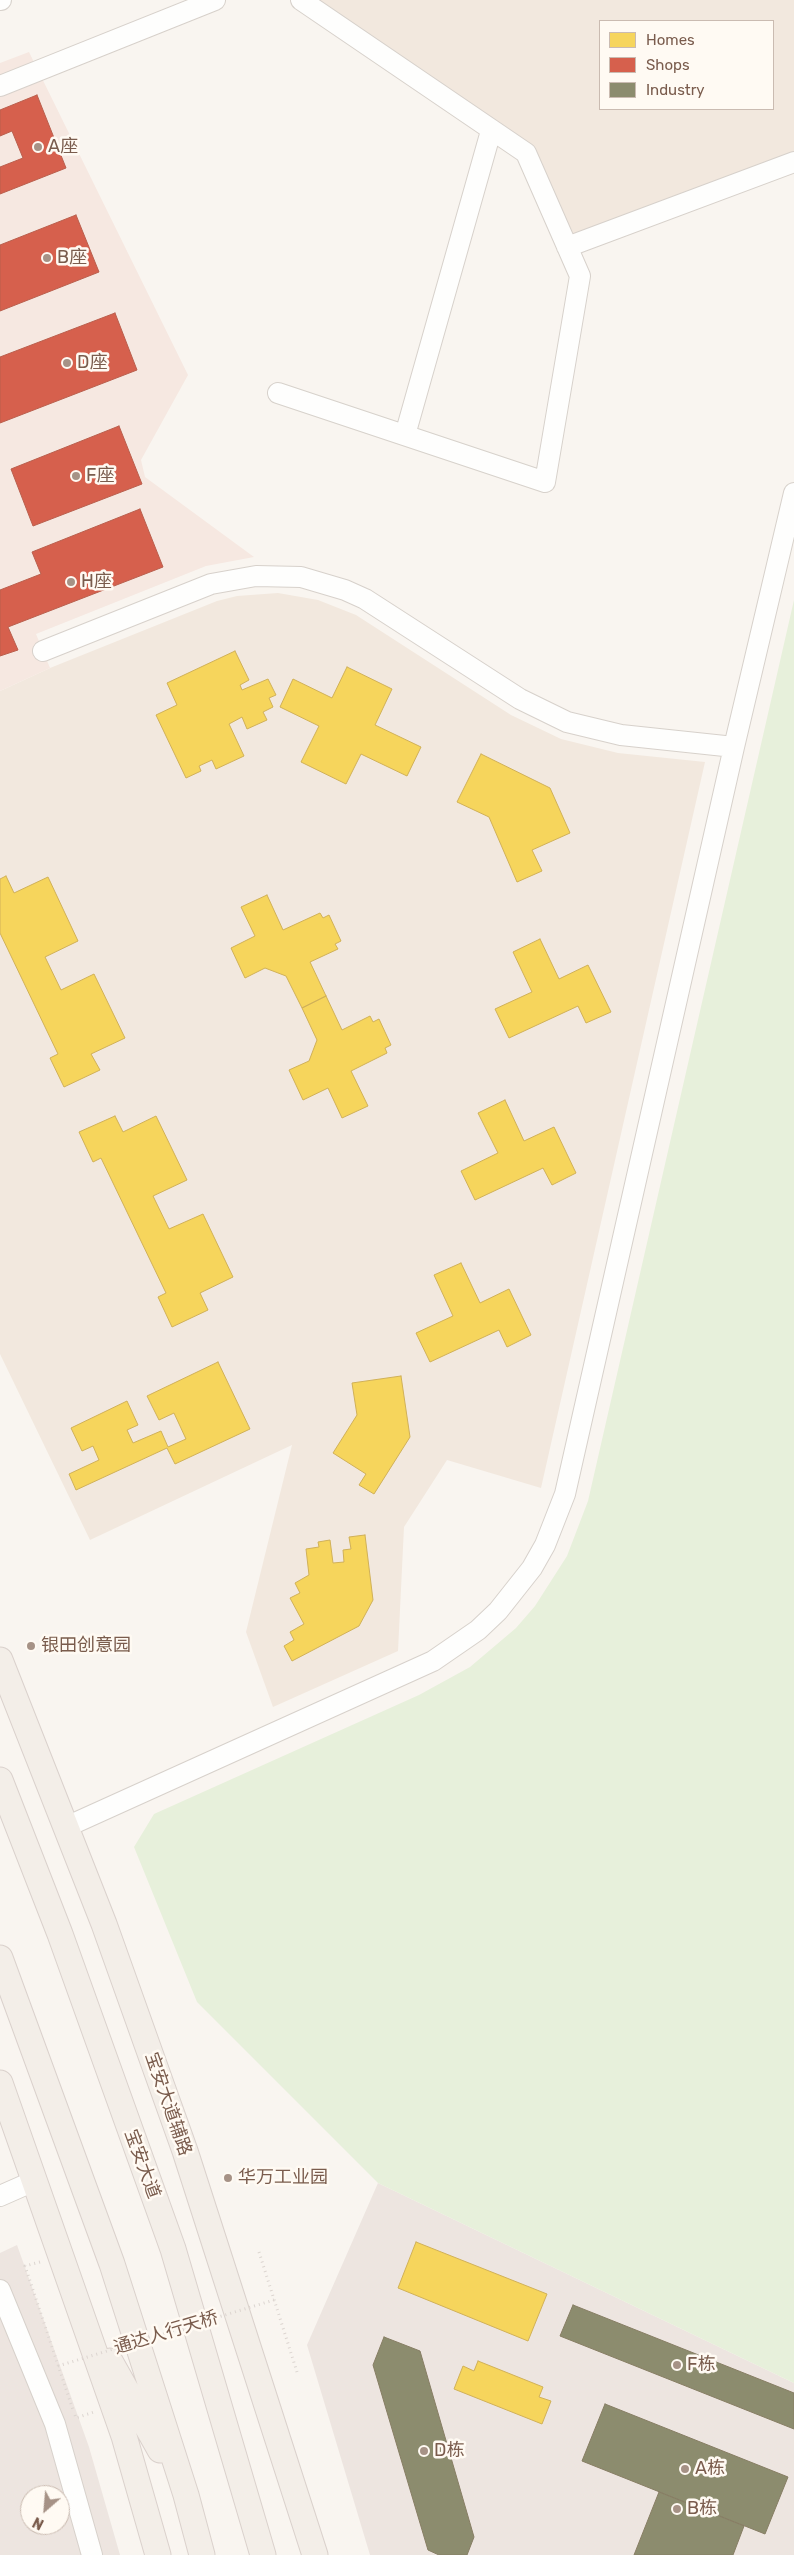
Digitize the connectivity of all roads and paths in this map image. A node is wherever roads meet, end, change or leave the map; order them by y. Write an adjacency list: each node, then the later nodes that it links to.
1 (215, 0): 3 (street)
2 (301, 0): 4 (street)
3 (0, 86)
4 (491, 131): 6 (street); 8 (street)
5 (794, 162): 6 (street)
6 (567, 247): 8 (street)
7 (278, 393): 8 (street)
8 (406, 436)
9 (794, 493): 11 (street)
10 (43, 651): 11 (street)
11 (734, 747): 14 (street)
12 (0, 1660): 14 (main road, 宝安大道辅路)
13 (0, 1780): 31 (main road, 宝安大道)
14 (66, 1827): 32 (main road, 宝安大道辅路)
15 (0, 1958): 27 (main road)
16 (0, 2083): 17 (main road)
17 (34, 2181): 18 (street); 22 (main road)
18 (0, 2196)
19 (259, 2252): 23 (path)
20 (40, 2262): 24 (path)
21 (0, 2290): 28 (street)
22 (73, 2296): 27 (main road); 29 (main road)
23 (274, 2300): 24 (path, 通达人行天桥, bridge); 25 (path)
24 (58, 2366): 26 (path)
25 (297, 2372)
26 (94, 2412)
27 (186, 2495): 30 (main road)
28 (92, 2555)
29 (158, 2555)
30 (202, 2555)
31 (263, 2555)
32 (315, 2555)

